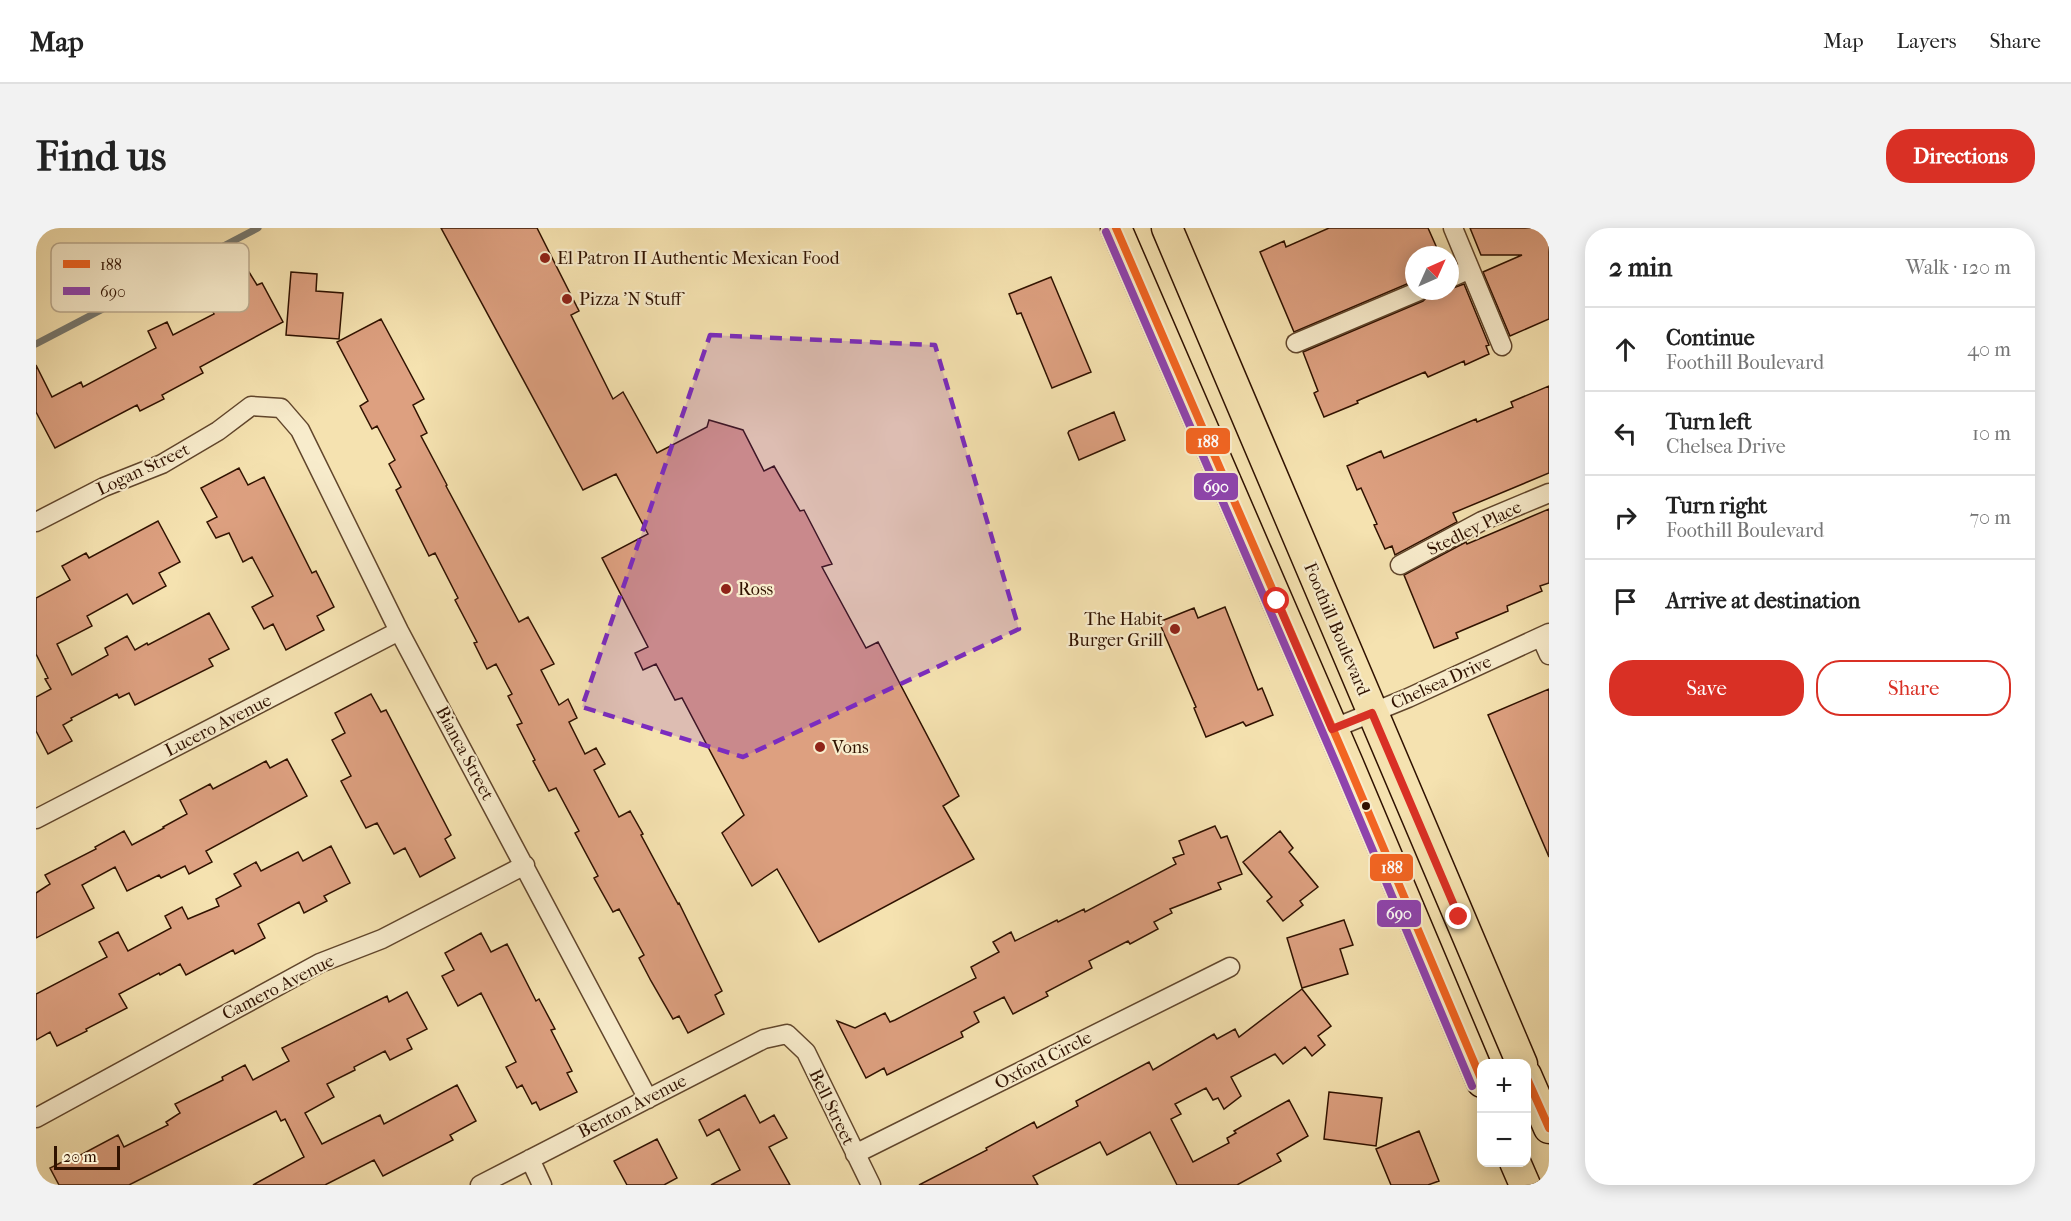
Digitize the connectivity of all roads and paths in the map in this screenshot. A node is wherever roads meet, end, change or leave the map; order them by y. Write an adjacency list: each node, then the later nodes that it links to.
1 (1116, 228): 17 (main road)
2 (1167, 228): 16 (main road, Foothill Boulevard)
3 (1453, 228): 4 (street)
4 (1470, 269): 5 (street); 8 (street)
5 (1459, 274)
6 (1405, 297): 7 (street)
7 (1296, 343)
8 (1502, 346)
9 (281, 408): 11 (street, Logan Street); 13 (street, Bianca Street)
10 (1549, 493): 12 (street, Stedley Place)
11 (36, 522)
12 (1400, 565)
13 (399, 631): 18 (street, Lucero Avenue); 19 (street, Bianca Street)
14 (1545, 635): 15 (street); 16 (street, Chelsea Drive)
15 (1549, 655)
16 (1372, 713): 17 (street, Chelsea Drive); 22 (main road, Foothill Boulevard)
17 (1332, 729): 23 (main road)
18 (36, 819)
19 (525, 865): 25 (street, Bianca Street); 26 (street, Camero Avenue)
20 (1230, 967): 28 (street, Oxford Circle)
21 (787, 1034): 25 (street, Benton Avenue); 28 (street, Bell Street)
22 (1520, 1059)
23 (1477, 1070)
24 (1531, 1085): 27 (main road)
25 (648, 1099): 29 (street, Benton Avenue)
26 (36, 1118)
27 (1549, 1128)
28 (855, 1154): 33 (street, Bell Street)
29 (530, 1158): 31 (street, Benton Avenue); 32 (street)
30 (1517, 1167): 34 (main road)
31 (480, 1185)
32 (542, 1185)
33 (871, 1185)
34 (1525, 1185)

